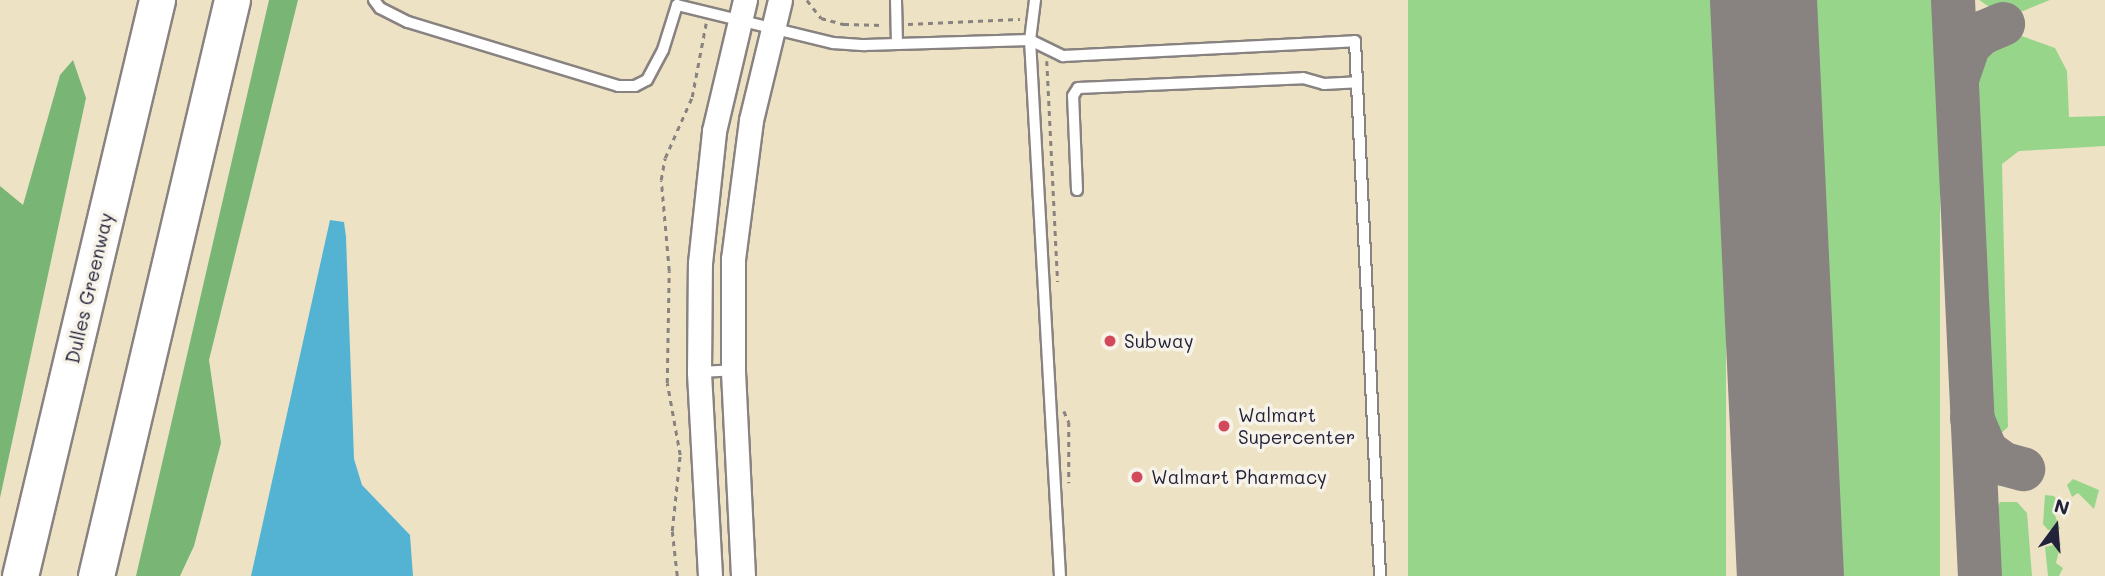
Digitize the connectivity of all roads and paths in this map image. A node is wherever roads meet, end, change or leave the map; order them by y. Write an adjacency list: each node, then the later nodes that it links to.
1 (157, 0): 24 (highway, Dulles Greenway)
2 (232, 0): 25 (highway)
3 (374, 0): 8 (lane)
4 (780, 0): 13 (street)
5 (807, 0): 12 (path)
6 (895, 0): 12 (lane)
7 (1035, 0): 11 (lane)
8 (677, 2): 10 (lane)
9 (742, 10): 10 (lane); 13 (lane); 21 (street)
10 (709, 14): 26 (path)
11 (1029, 20): 12 (path); 14 (lane)
12 (895, 24): 15 (lane)
13 (771, 27): 15 (lane); 20 (street)
14 (1030, 40): 15 (lane); 16 (lane); 29 (lane)
15 (897, 44)
16 (1046, 48): 17 (lane); 19 (path)
17 (1357, 82): 18 (lane); 30 (lane)
18 (1077, 190)
19 (1058, 287)
20 (733, 370): 21 (lane); 28 (street)
21 (699, 372): 27 (street)
22 (1064, 410): 23 (path)
23 (1067, 488)
24 (20, 576)
25 (96, 576)
26 (677, 576)
27 (710, 576)
28 (743, 576)
29 (1060, 576)
30 (1380, 576)

